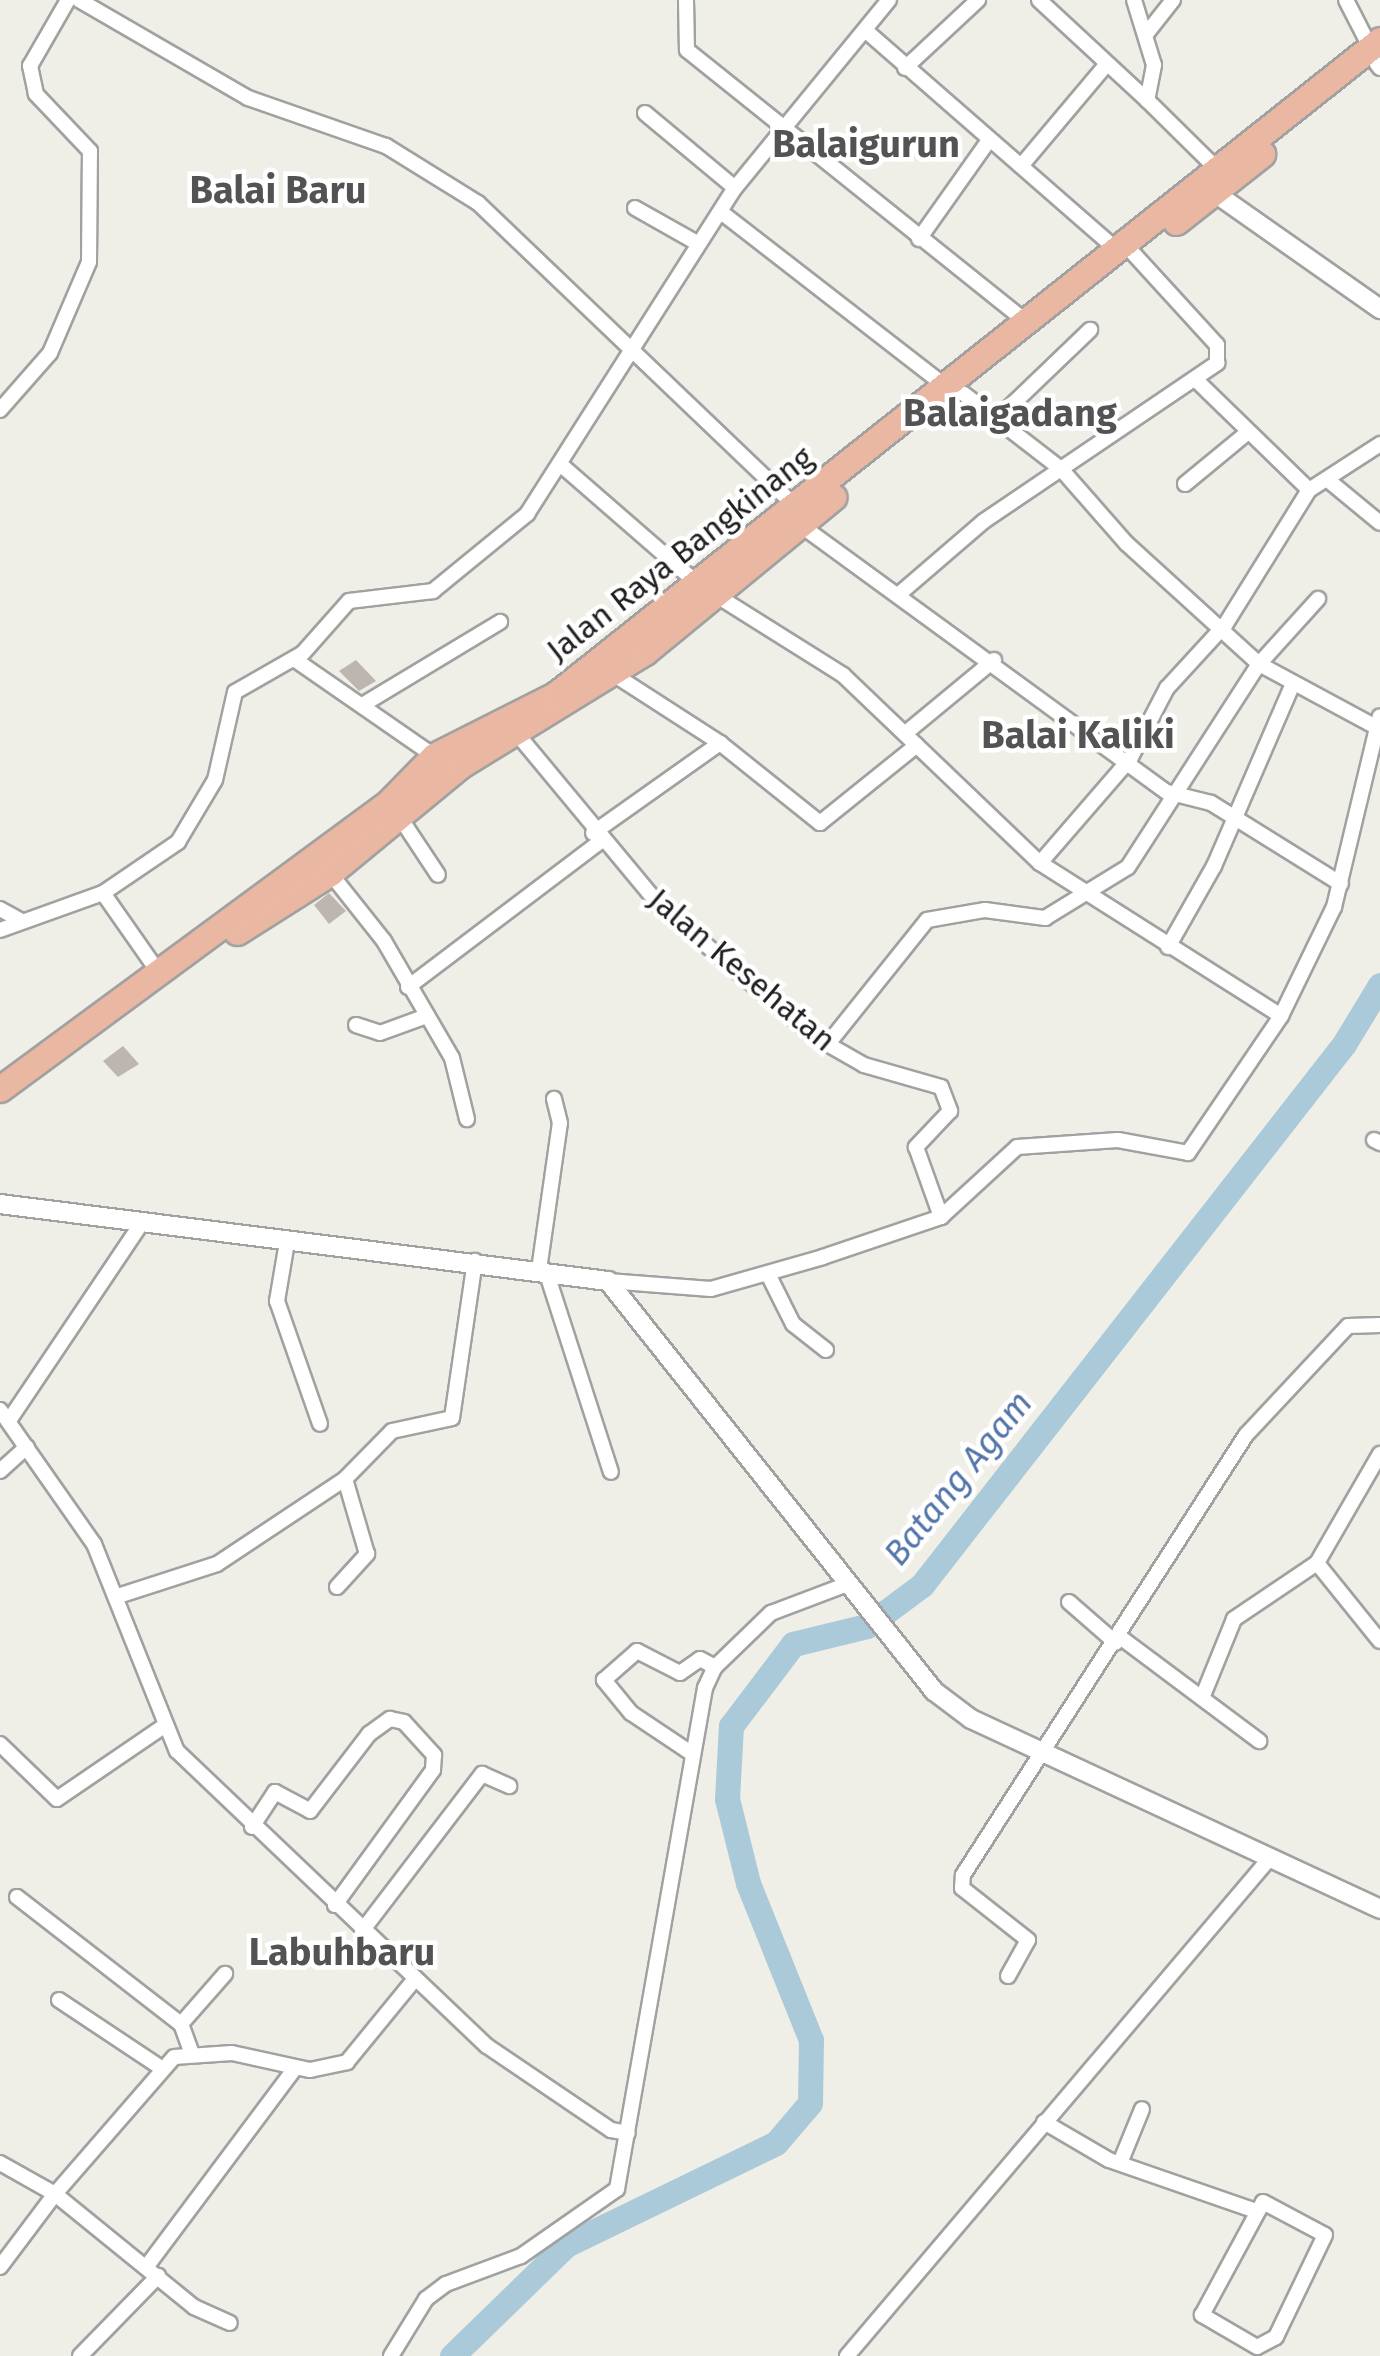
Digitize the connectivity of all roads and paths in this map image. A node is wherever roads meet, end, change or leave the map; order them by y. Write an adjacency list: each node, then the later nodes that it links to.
1 (68, 0): 34 (street)
2 (79, 0): 30 (street)
3 (686, 0): 17 (street)
4 (889, 0): 10 (street)
5 (978, 0): 14 (street)
6 (1039, 0): 13 (street)
7 (1134, 0): 11 (street)
8 (1174, 0): 11 (street)
9 (1346, 0): 12 (street)
10 (865, 30): 14 (street); 17 (street)
11 (1147, 33): 15 (street)
12 (1377, 56): 20 (highway, Jalan Raya Bangkinang)
13 (1106, 65): 15 (street); 19 (street)
14 (905, 68): 18 (street)
15 (1147, 100): 20 (street)
16 (646, 113): 21 (street)
17 (781, 128): 21 (street); 24 (street)
18 (988, 140): 19 (street); 24 (street)
19 (1021, 166): 26 (street)
20 (1216, 181): 26 (highway, Jalan Raya Bangkinang); 27 (street)
21 (735, 188): 23 (street)
22 (634, 208): 25 (street)
23 (722, 212): 25 (street); 33 (street)
24 (918, 239): 28 (street)
25 (697, 243): 30 (street)
26 (1125, 251): 28 (highway, Jalan Raya Bangkinang); 31 (highway, Jalan Raya Bangkinang); 32 (street)
27 (1380, 309)
28 (1026, 322): 31 (highway, Jalan Raya Bangkinang)
29 (1090, 330): 35 (street)
30 (637, 352): 38 (street); 43 (street)
31 (988, 361): 33 (highway, Jalan Raya Bangkinang)
32 (1195, 379): 36 (street); 39 (street)
33 (945, 397): 35 (street); 43 (highway, Jalan Raya Bangkinang)
34 (0, 410)
35 (995, 421): 39 (street)
36 (1248, 432): 41 (street); 42 (street)
37 (1380, 444): 40 (street)
38 (560, 464): 45 (street); 51 (street)
39 (1061, 470): 46 (street); 49 (street)
40 (1328, 480): 42 (street); 44 (street)
41 (1184, 484)
42 (1309, 490): 49 (street)
43 (797, 515): 45 (highway, Jalan Raya Bangkinang); 46 (street)
44 (1380, 523)
45 (705, 588): 50 (highway, Jalan Raya Bangkinang); 58 (street)
46 (898, 595): 52 (street)
47 (1318, 599): 53 (street)
48 (500, 622): 56 (street)
49 (1225, 625): 53 (street); 63 (street)
50 (639, 643): 54 (highway, Jalan Raya Bangkinang); 62 (highway, Jalan Raya Bangkinang)
51 (294, 659): 56 (street); 72 (street)
52 (994, 660): 58 (street); 63 (street)
53 (1260, 664): 55 (street); 64 (street)
54 (613, 674): 59 (highway, Jalan Raya Bangkinang); 60 (street)
55 (1292, 686): 57 (street); 66 (street)
56 (364, 704): 62 (street)
57 (1373, 722): 71 (street)
58 (907, 732): 61 (street)
59 (518, 735): 65 (highway, Jalan Raya Bangkinang); 67 (street, Jalan Kesehatan)
60 (720, 743): 61 (street); 67 (street)
61 (917, 745): 68 (street)
62 (434, 756): 65 (highway, Jalan Raya Bangkinang)
63 (1130, 759): 64 (street); 68 (street)
64 (1176, 796): 66 (street); 73 (street)
65 (393, 808): 69 (highway, Jalan Raya Bangkinang); 70 (street); 78 (highway, Jalan Raya Bangkinang)
66 (1232, 815): 71 (street); 77 (street)
67 (597, 837): 80 (street); 84 (street, Jalan Kesehatan)
68 (1040, 863): 73 (street)
69 (330, 873): 78 (highway, Jalan Raya Bangkinang); 80 (street)
70 (438, 875)
71 (1331, 878): 81 (street)
72 (104, 893): 75 (street); 79 (street)
73 (1083, 894): 77 (street); 84 (street)
74 (0, 909): 75 (street)
75 (22, 920): 76 (street)
76 (0, 930)
77 (1168, 947): 81 (street)
78 (200, 948): 79 (highway, Jalan Raya Bangkinang); 86 (highway, Jalan Raya Bangkinang)
79 (159, 972): 85 (highway, Jalan Raya Bangkinang)
80 (408, 987): 82 (street)
81 (1281, 1016): 90 (street)
82 (424, 1017): 83 (street); 88 (street)
83 (356, 1025)
84 (827, 1046): 90 (street, Jalan Kesehatan)
85 (0, 1088)
86 (0, 1098)
87 (554, 1099): 94 (street)
88 (467, 1119)
89 (0, 1204): 91 (street)
90 (941, 1217): 95 (street)
91 (141, 1224): 92 (street); 99 (street)
92 (287, 1242): 93 (street); 100 (street)
93 (475, 1261): 94 (street); 105 (street)
94 (542, 1270): 96 (street); 104 (street)
95 (768, 1274): 96 (street); 98 (street)
96 (608, 1281): 108 (street)
97 (1380, 1326): 111 (street)
98 (826, 1350)
99 (5, 1414): 101 (street)
100 (320, 1424)
101 (27, 1447): 103 (street); 109 (street)
102 (1380, 1454): 106 (street)
103 (0, 1470)
104 (611, 1472)
105 (345, 1480): 107 (street); 109 (street)
106 (1317, 1563): 112 (street); 114 (street)
107 (336, 1586)
108 (847, 1588): 113 (street); 119 (street)
109 (118, 1596): 115 (street)
110 (1070, 1602): 111 (street)
111 (1118, 1640): 114 (street); 119 (street)
112 (1380, 1641)
113 (710, 1664): 118 (street); 118 (street)
114 (1202, 1698): 116 (street)
115 (164, 1726): 117 (street); 121 (street)
116 (1259, 1741)
117 (0, 1744)
118 (686, 1751): 137 (street)
119 (1041, 1753): 122 (street); 128 (street)
120 (508, 1786): 126 (street)
121 (252, 1827): 124 (street); 124 (street)
122 (1270, 1858): 125 (street); 136 (street)
123 (17, 1897): 131 (street)
124 (335, 1905): 126 (street)
125 (1380, 1908)
126 (362, 1930): 129 (street)
127 (225, 1974): 131 (street)
128 (1008, 1976)
129 (414, 1980): 134 (street); 137 (street)
130 (59, 2000): 133 (street)
131 (181, 2024): 132 (street)
132 (192, 2054): 133 (street); 134 (street)
133 (160, 2066): 140 (street)
134 (295, 2068): 143 (street)
135 (1142, 2109): 139 (street)
136 (1044, 2122): 139 (street); 147 (street)
137 (621, 2132): 146 (street)
138 (0, 2162): 140 (street)
139 (1120, 2163): 141 (street)
140 (55, 2194): 142 (street); 143 (street)
141 (1256, 2212): 141 (street)
142 (0, 2267)
143 (153, 2271): 144 (street); 145 (street)
144 (230, 2323)
145 (80, 2356)
146 (391, 2356)
147 (847, 2356)

